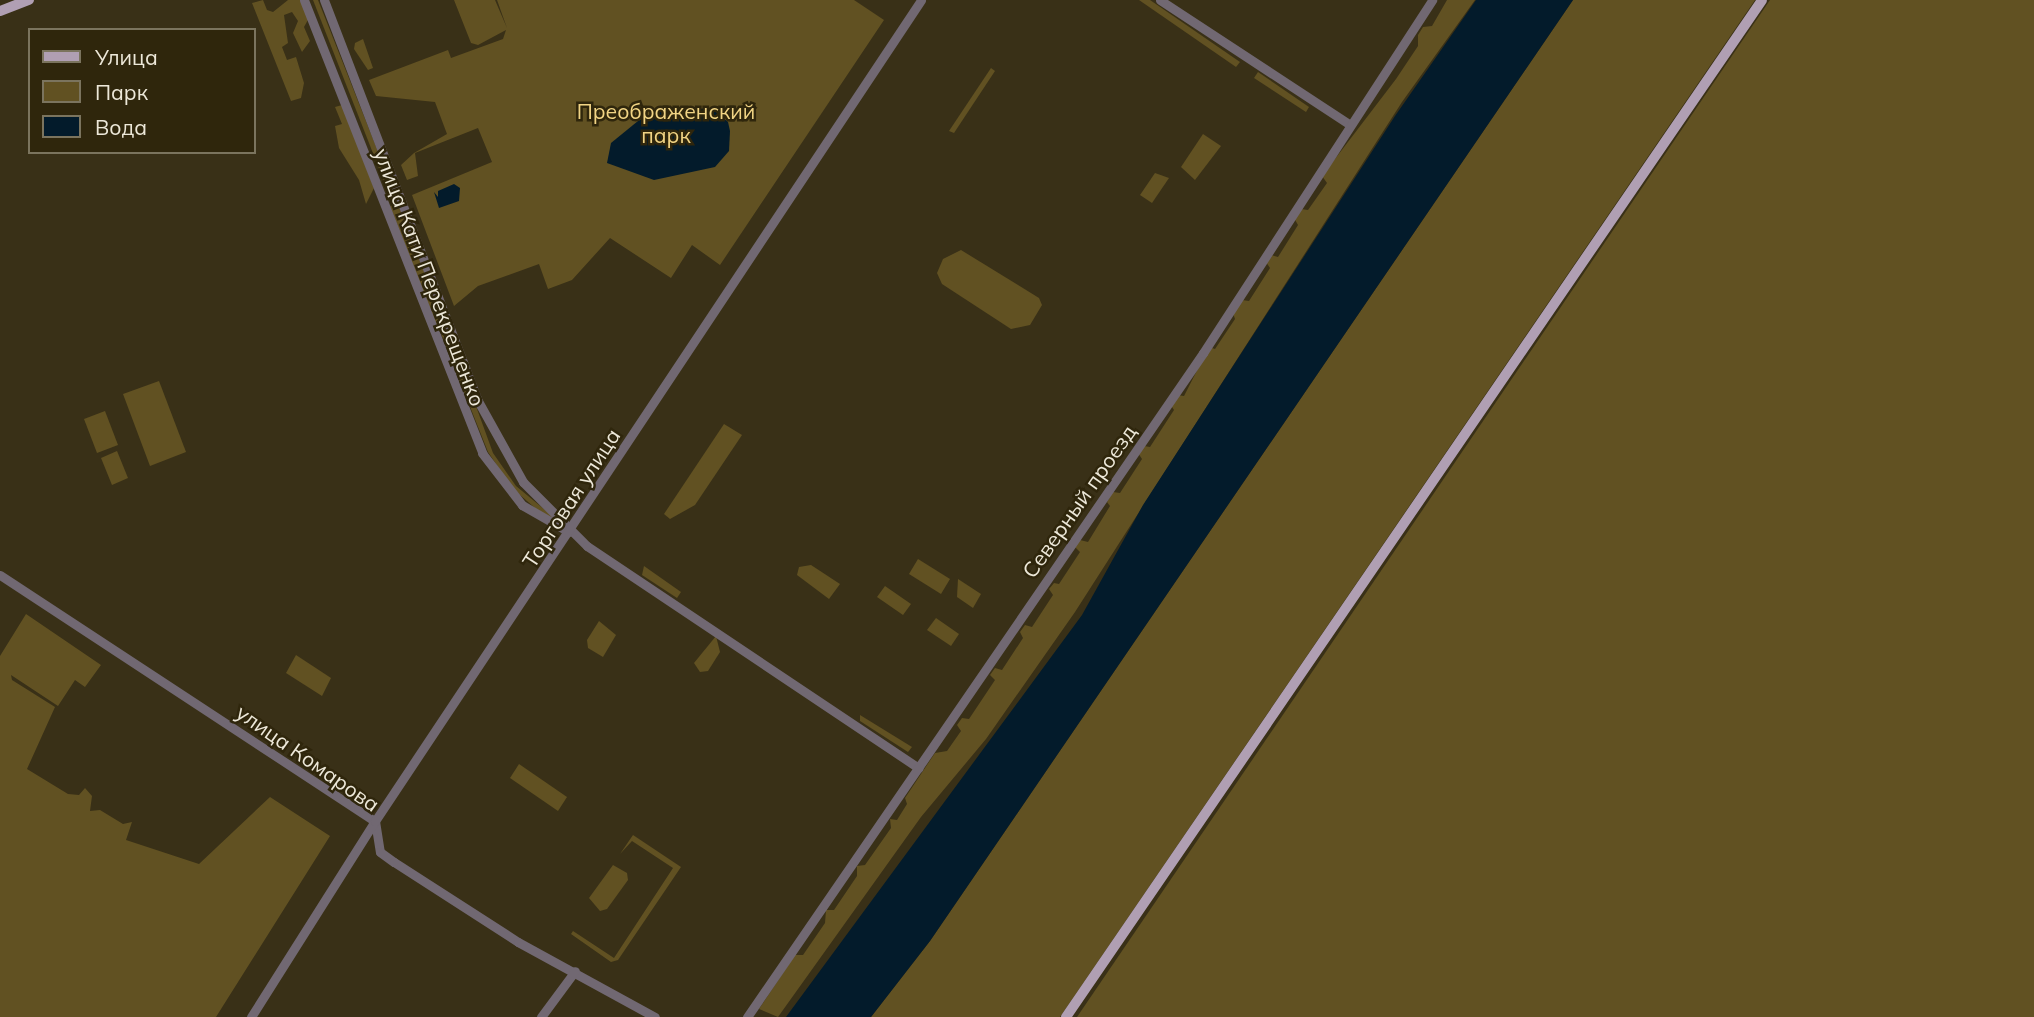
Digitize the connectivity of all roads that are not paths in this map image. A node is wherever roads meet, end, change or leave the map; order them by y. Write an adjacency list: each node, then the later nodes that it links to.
1 (29, 0): 8 (main road)
2 (304, 0): 10 (street, улица Кати Перекрещенко)
3 (324, 0): 10 (street, улица Кати Перекрещенко)
4 (921, 0): 10 (street, Торговая улица)
5 (1160, 0): 9 (street)
6 (1432, 0): 9 (street, Северный проезд)
7 (1762, 0): 19 (main road)
8 (0, 11)
9 (1349, 124): 12 (street, Северный проезд)
10 (570, 533): 12 (street, улица Кати Перекрещенко); 13 (street, Торговая улица)
11 (0, 575): 13 (street, улица Комарова)
12 (919, 768): 18 (street, Северный проезд)
13 (375, 821): 14 (street, улица Комарова); 15 (street, Торговая улица)
14 (575, 971): 16 (street); 17 (street, улица Комарова)
15 (251, 1017)
16 (541, 1017)
17 (655, 1017)
18 (747, 1017)
19 (1066, 1017)

